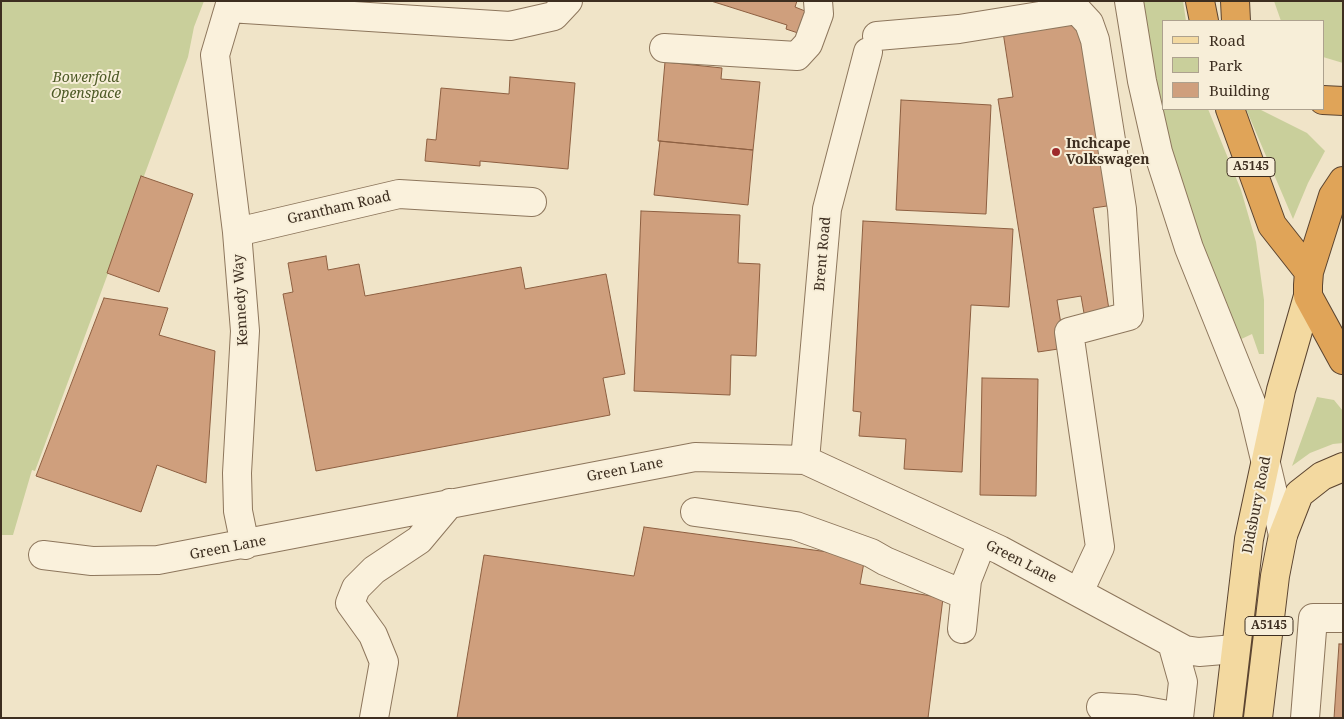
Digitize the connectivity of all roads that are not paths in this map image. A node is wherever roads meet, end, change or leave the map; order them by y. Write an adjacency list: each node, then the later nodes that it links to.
1 (568, 1): 6 (street)
2 (818, 1): 9 (street)
3 (1129, 1): 18 (street)
4 (1200, 1): 7 (highway)
5 (1235, 1): 8 (highway)
6 (230, 4): 15 (street, Kennedy Way)
7 (1204, 20)
8 (1236, 20)
9 (664, 48)
10 (1324, 100): 11 (highway)
11 (1343, 101)
12 (1230, 110): 16 (highway, A5145)
13 (1343, 181): 16 (highway)
14 (532, 202): 15 (street, Grantham Road)
15 (236, 232): 25 (street, Kennedy Way)
16 (1308, 284): 17 (highway); 18 (main road, Didsbury Road / A5145)
17 (1343, 360)
18 (1265, 458): 23 (street); 32 (main road, Didsbury Road / A5145)
19 (805, 460): 21 (street, Green Lane); 24 (street, Green Lane); 27 (street, Brent Road)
20 (1343, 467): 23 (main road, A5145)
21 (450, 503): 25 (street, Green Lane); 34 (street)
22 (695, 512): 28 (street)
23 (1283, 535): 37 (main road, A5145)
24 (982, 542): 27 (street, Green Lane); 28 (street)
25 (245, 545): 26 (street, Green Lane)
26 (43, 555)
27 (1079, 592): 31 (street, Green Lane)
28 (965, 595): 30 (street)
29 (1343, 618): 38 (street)
30 (962, 629)
31 (1172, 643): 32 (street, Green Lane); 35 (street)
32 (1235, 649): 36 (main road, Didsbury Road / A5145)
33 (1101, 707): 35 (street)
34 (374, 718)
35 (1179, 718)
36 (1228, 718)
37 (1258, 718)
38 (1306, 718)

